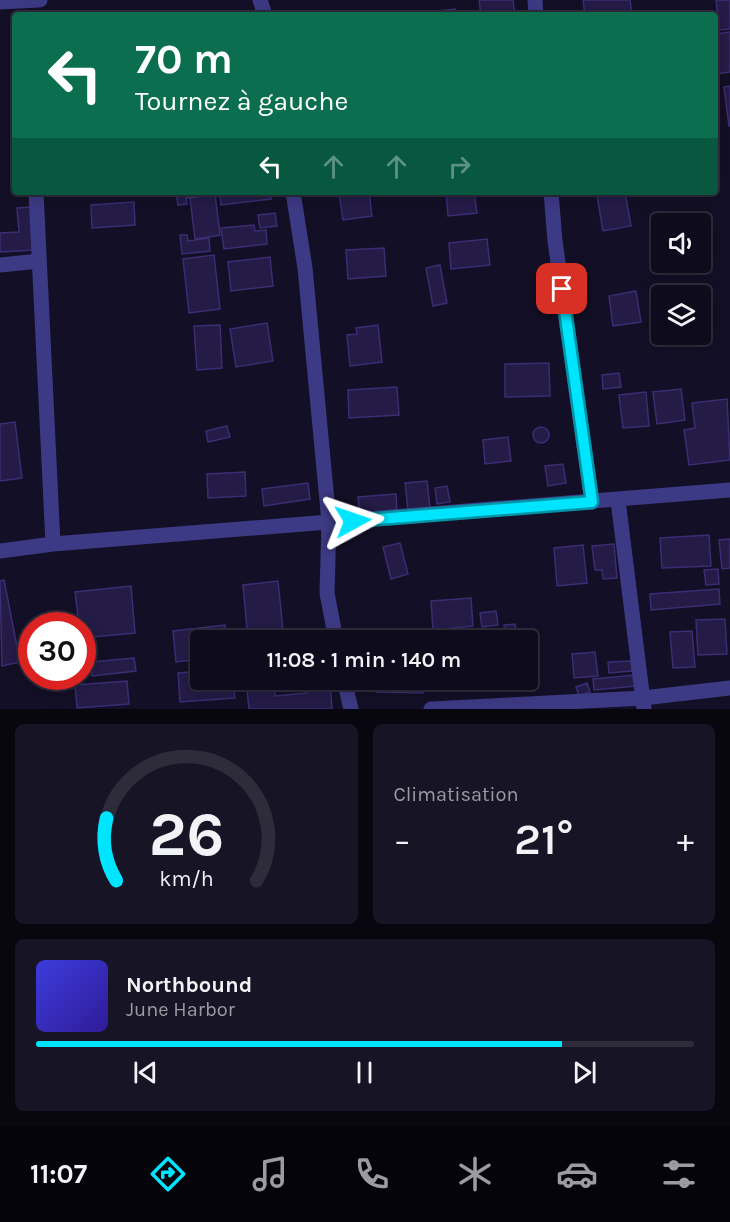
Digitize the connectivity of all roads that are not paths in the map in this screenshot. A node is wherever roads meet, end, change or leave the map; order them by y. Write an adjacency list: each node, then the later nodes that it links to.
1 (0, 2): 2 (street)
2 (32, 4)
3 (36, 195): 6 (street)
4 (293, 195): 11 (street)
5 (551, 195): 10 (street)
6 (39, 261): 7 (street); 12 (street)
7 (0, 265)
8 (730, 490): 9 (street)
9 (618, 500): 10 (street); 17 (street)
10 (592, 502): 11 (street)
11 (329, 522): 12 (street); 14 (street)
12 (53, 544): 13 (street)
13 (0, 551)
14 (334, 630)
15 (730, 688): 17 (street)
16 (346, 690): 18 (street)
17 (643, 704): 19 (street)
18 (351, 709)
19 (431, 709)

